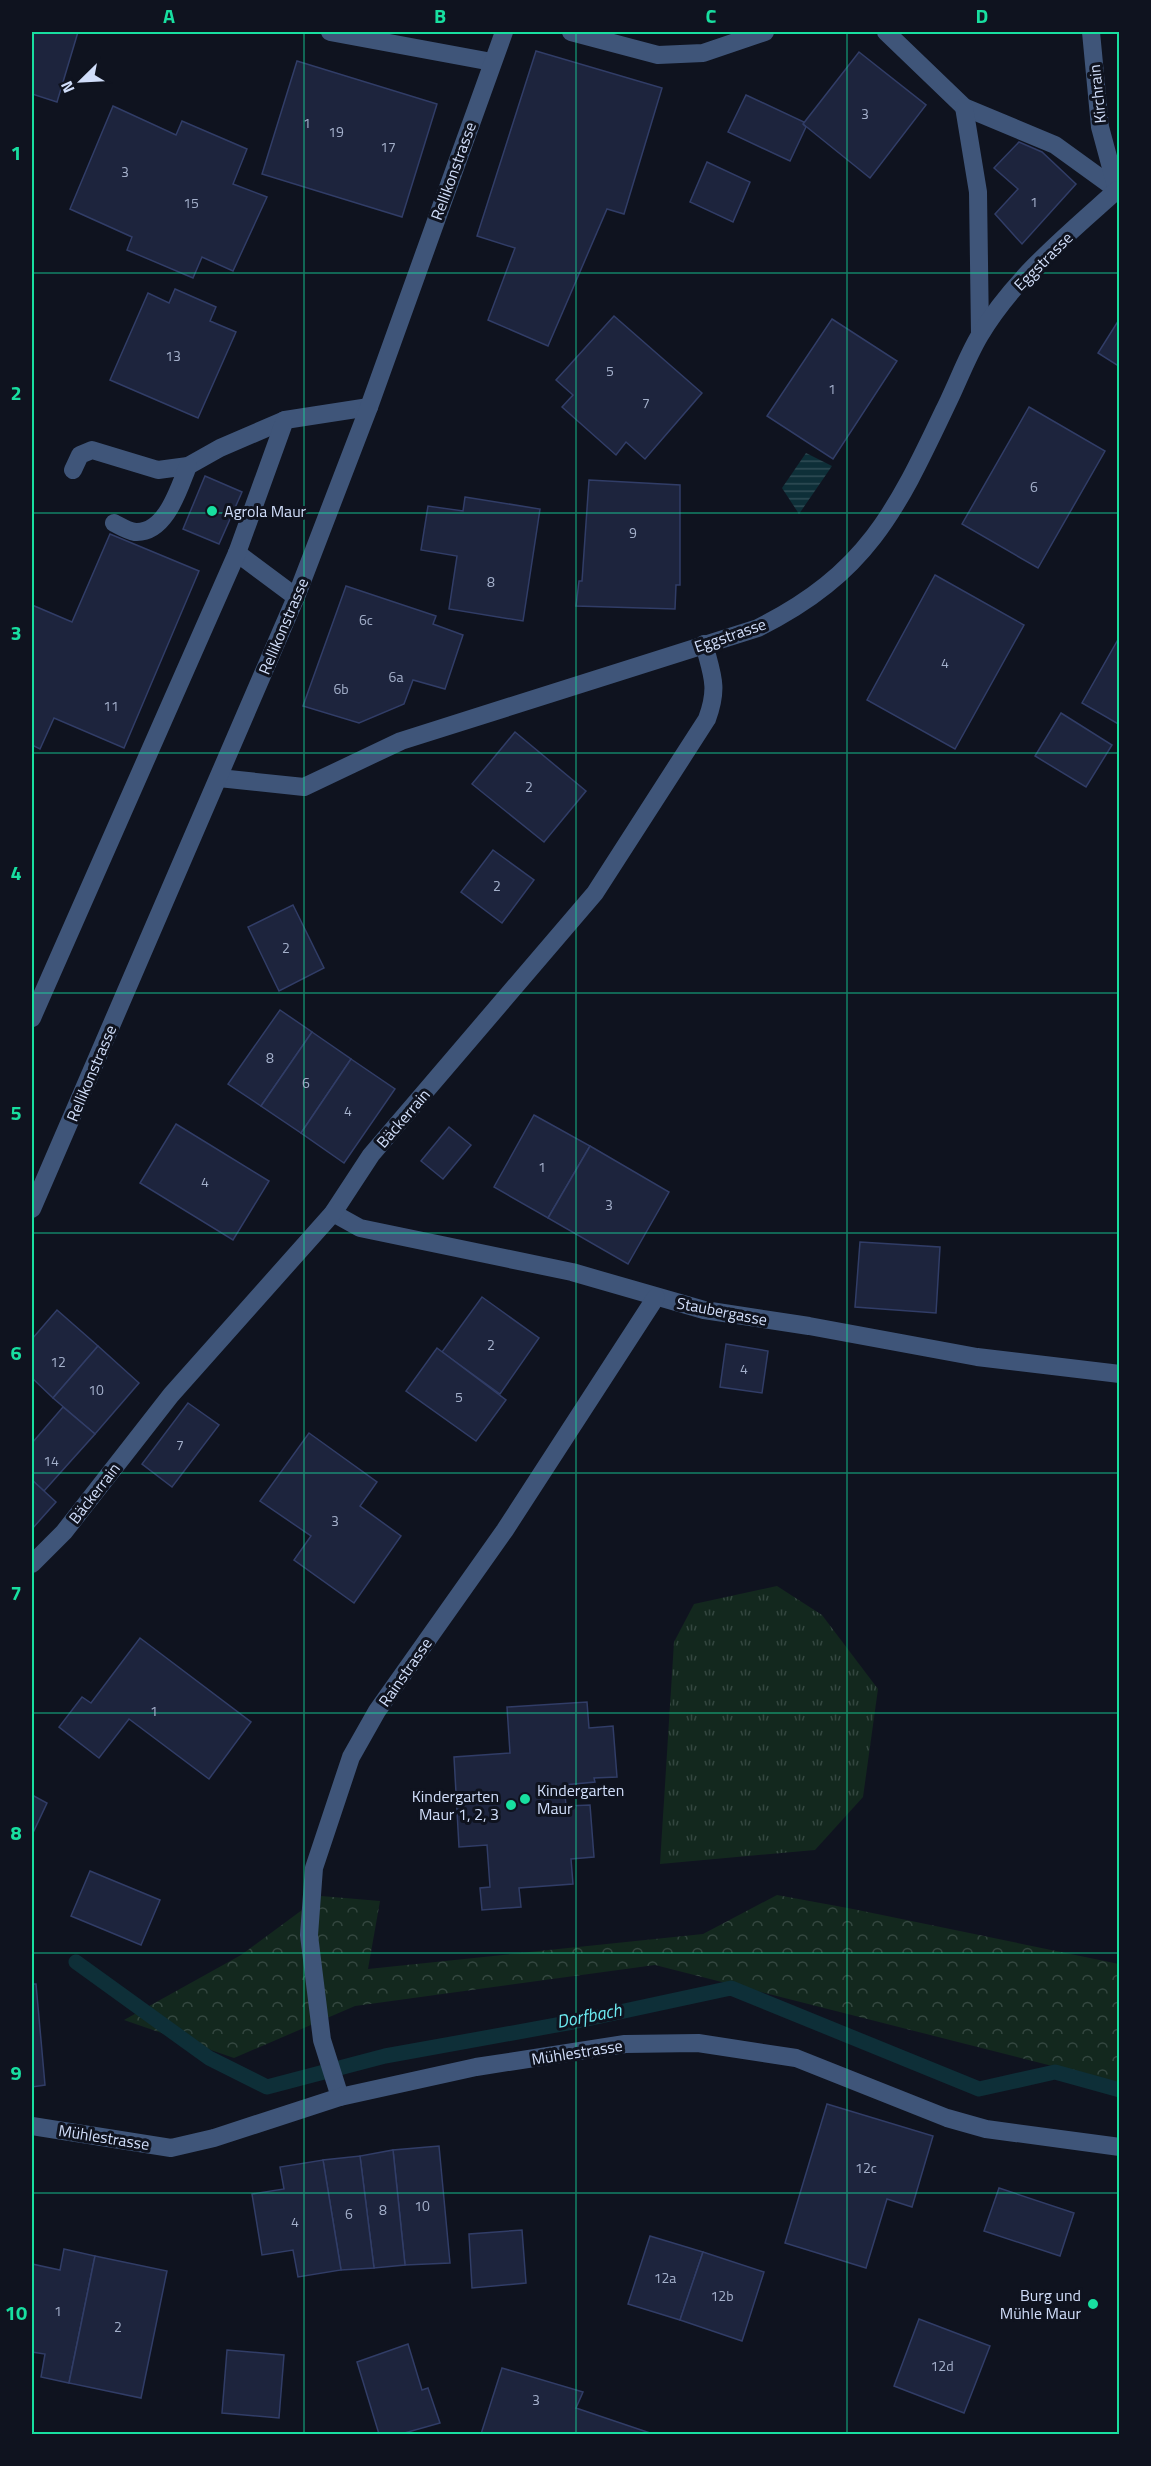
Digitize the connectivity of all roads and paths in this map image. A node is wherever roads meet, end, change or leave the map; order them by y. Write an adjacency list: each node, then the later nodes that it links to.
1 (330, 32): 7 (street)
2 (504, 32): 7 (street, Rellikonstrasse)
3 (571, 32): 4 (street)
4 (765, 32)
5 (886, 32): 8 (street)
6 (1091, 32): 9 (street, Kirchrain)
7 (492, 62): 11 (street, Rellikonstrasse)
8 (964, 107): 9 (street); 10 (street)
9 (1118, 191): 10 (street, Eggstrasse)
10 (980, 334): 18 (street, Eggstrasse)
11 (369, 407): 12 (street); 17 (street, Rellikonstrasse)
12 (285, 420): 13 (street); 16 (street)
13 (188, 466): 14 (street); 15 (street)
14 (73, 470)
15 (114, 523)
16 (237, 552): 17 (street); 20 (street)
17 (297, 597): 19 (street, Rellikonstrasse)
18 (704, 644): 19 (street, Eggstrasse); 22 (street, Bäckerrain)
19 (219, 778): 21 (street, Rellikonstrasse)
20 (32, 1018)
21 (32, 1209)
22 (333, 1213): 23 (street, Staubergasse); 25 (street, Bäckerrain)
23 (656, 1296): 24 (street, Staubergasse); 26 (street, Rainstrasse)
24 (1119, 1374)
25 (32, 1564)
26 (340, 2097): 27 (street, Mühlestrasse); 28 (street, Mühlestrasse)
27 (32, 2126)
28 (1119, 2147)

